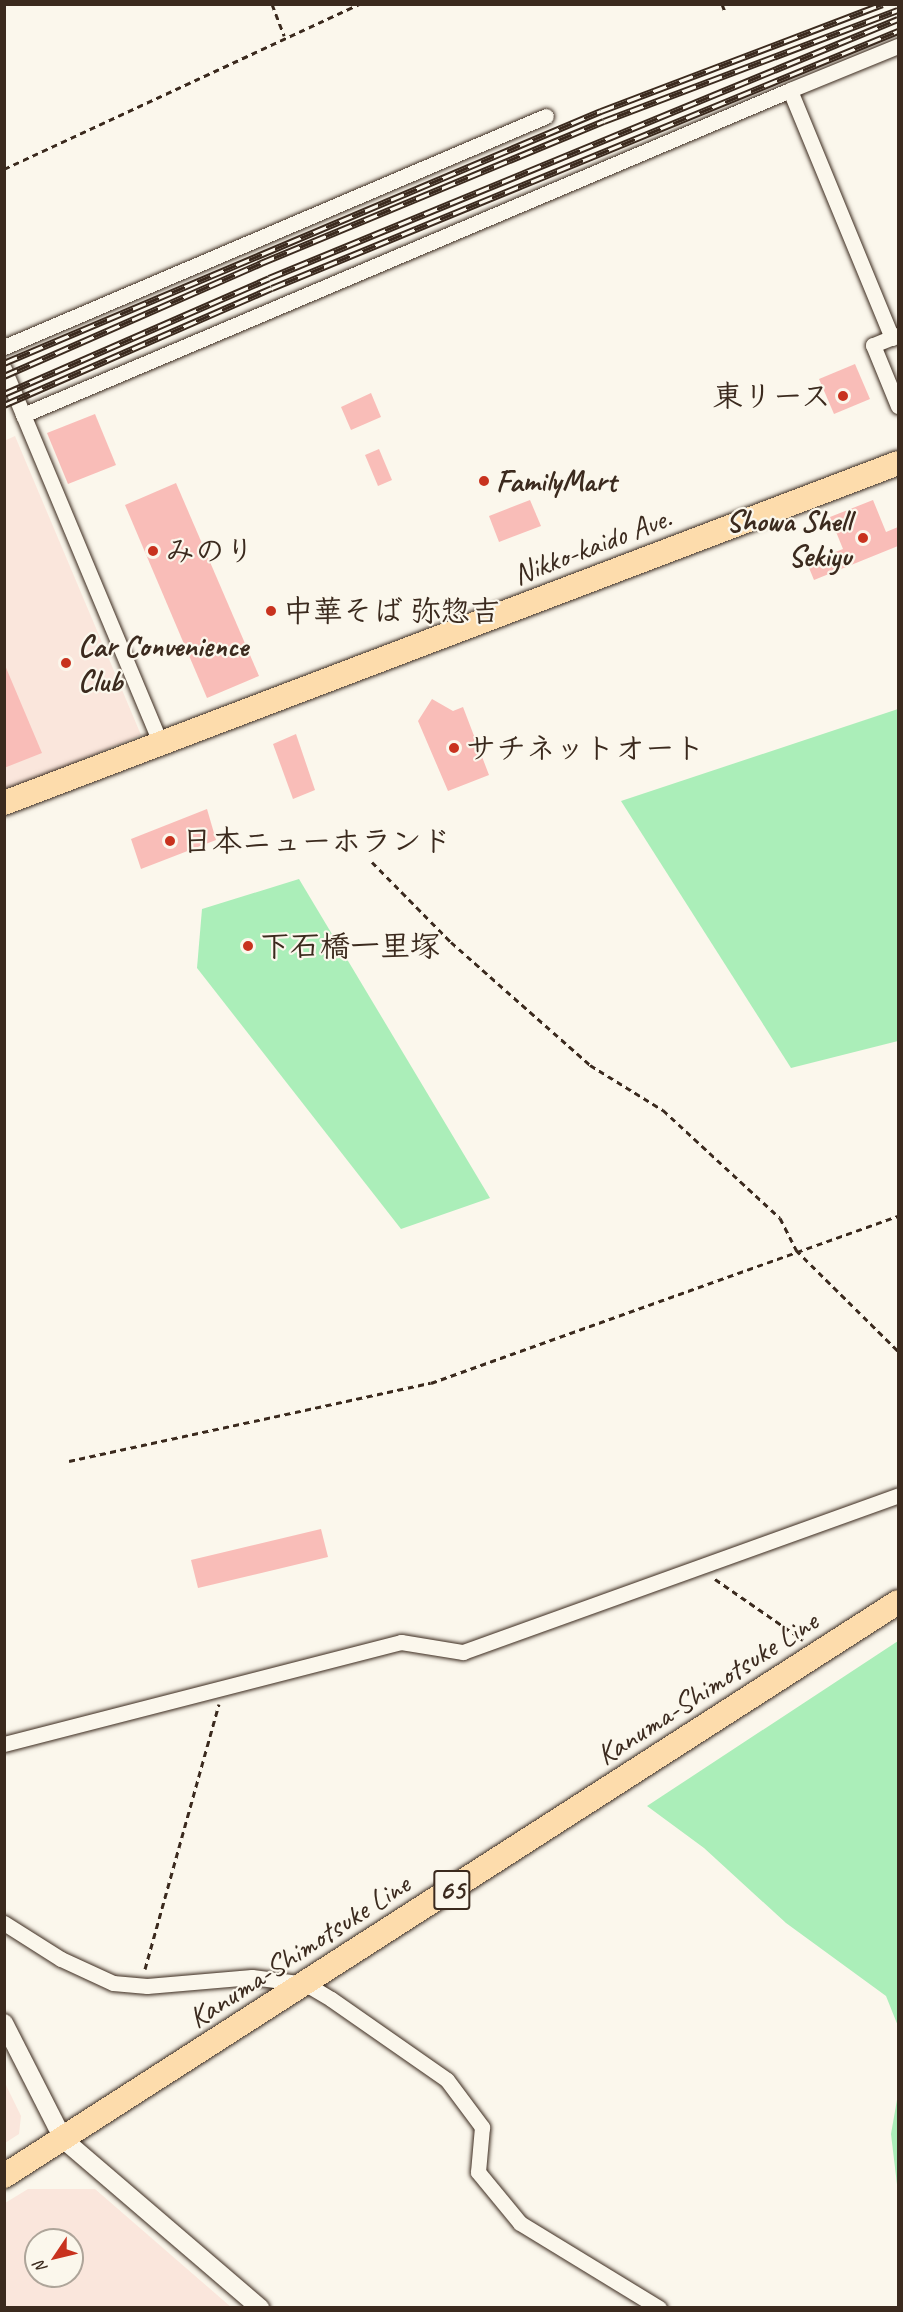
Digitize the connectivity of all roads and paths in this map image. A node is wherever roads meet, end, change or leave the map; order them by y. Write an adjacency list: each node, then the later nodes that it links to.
1 (272, 4): 5 (path)
2 (360, 4): 5 (path)
3 (722, 4): 4 (path)
4 (725, 12)
5 (284, 36): 9 (path)
6 (898, 46): 7 (street)
7 (790, 90): 10 (street); 14 (street)
8 (546, 116): 11 (street)
9 (4, 169)
10 (895, 337): 13 (street)
11 (4, 347)
12 (4, 369): 14 (street)
13 (898, 406)
14 (22, 415): 16 (street)
15 (898, 463): 16 (main road, Nikko-kaido Ave.)
16 (161, 744): 17 (main road, Nikko-kaido Ave.)
17 (4, 803)
18 (372, 862): 20 (path)
19 (898, 1216): 20 (path)
20 (796, 1250): 21 (path); 22 (path)
21 (898, 1352)
22 (69, 1461)
23 (898, 1496): 24 (street)
24 (699, 1567): 26 (path); 27 (street)
25 (898, 1602): 26 (main road, Kanuma-Shimotsuke Line / 65)
26 (821, 1652): 30 (main road, Kanuma-Shimotsuke Line / 65)
27 (223, 1688): 28 (street); 31 (path)
28 (4, 1744)
29 (4, 1923): 31 (street)
30 (306, 1984): 31 (street); 33 (main road, Kanuma-Shimotsuke Line / 65); 36 (street)
31 (140, 1986)
32 (4, 2023): 33 (street)
33 (63, 2139): 34 (main road, Kanuma-Shimotsuke Line / 65); 35 (street)
34 (4, 2176)
35 (260, 2307)
36 (659, 2307)

